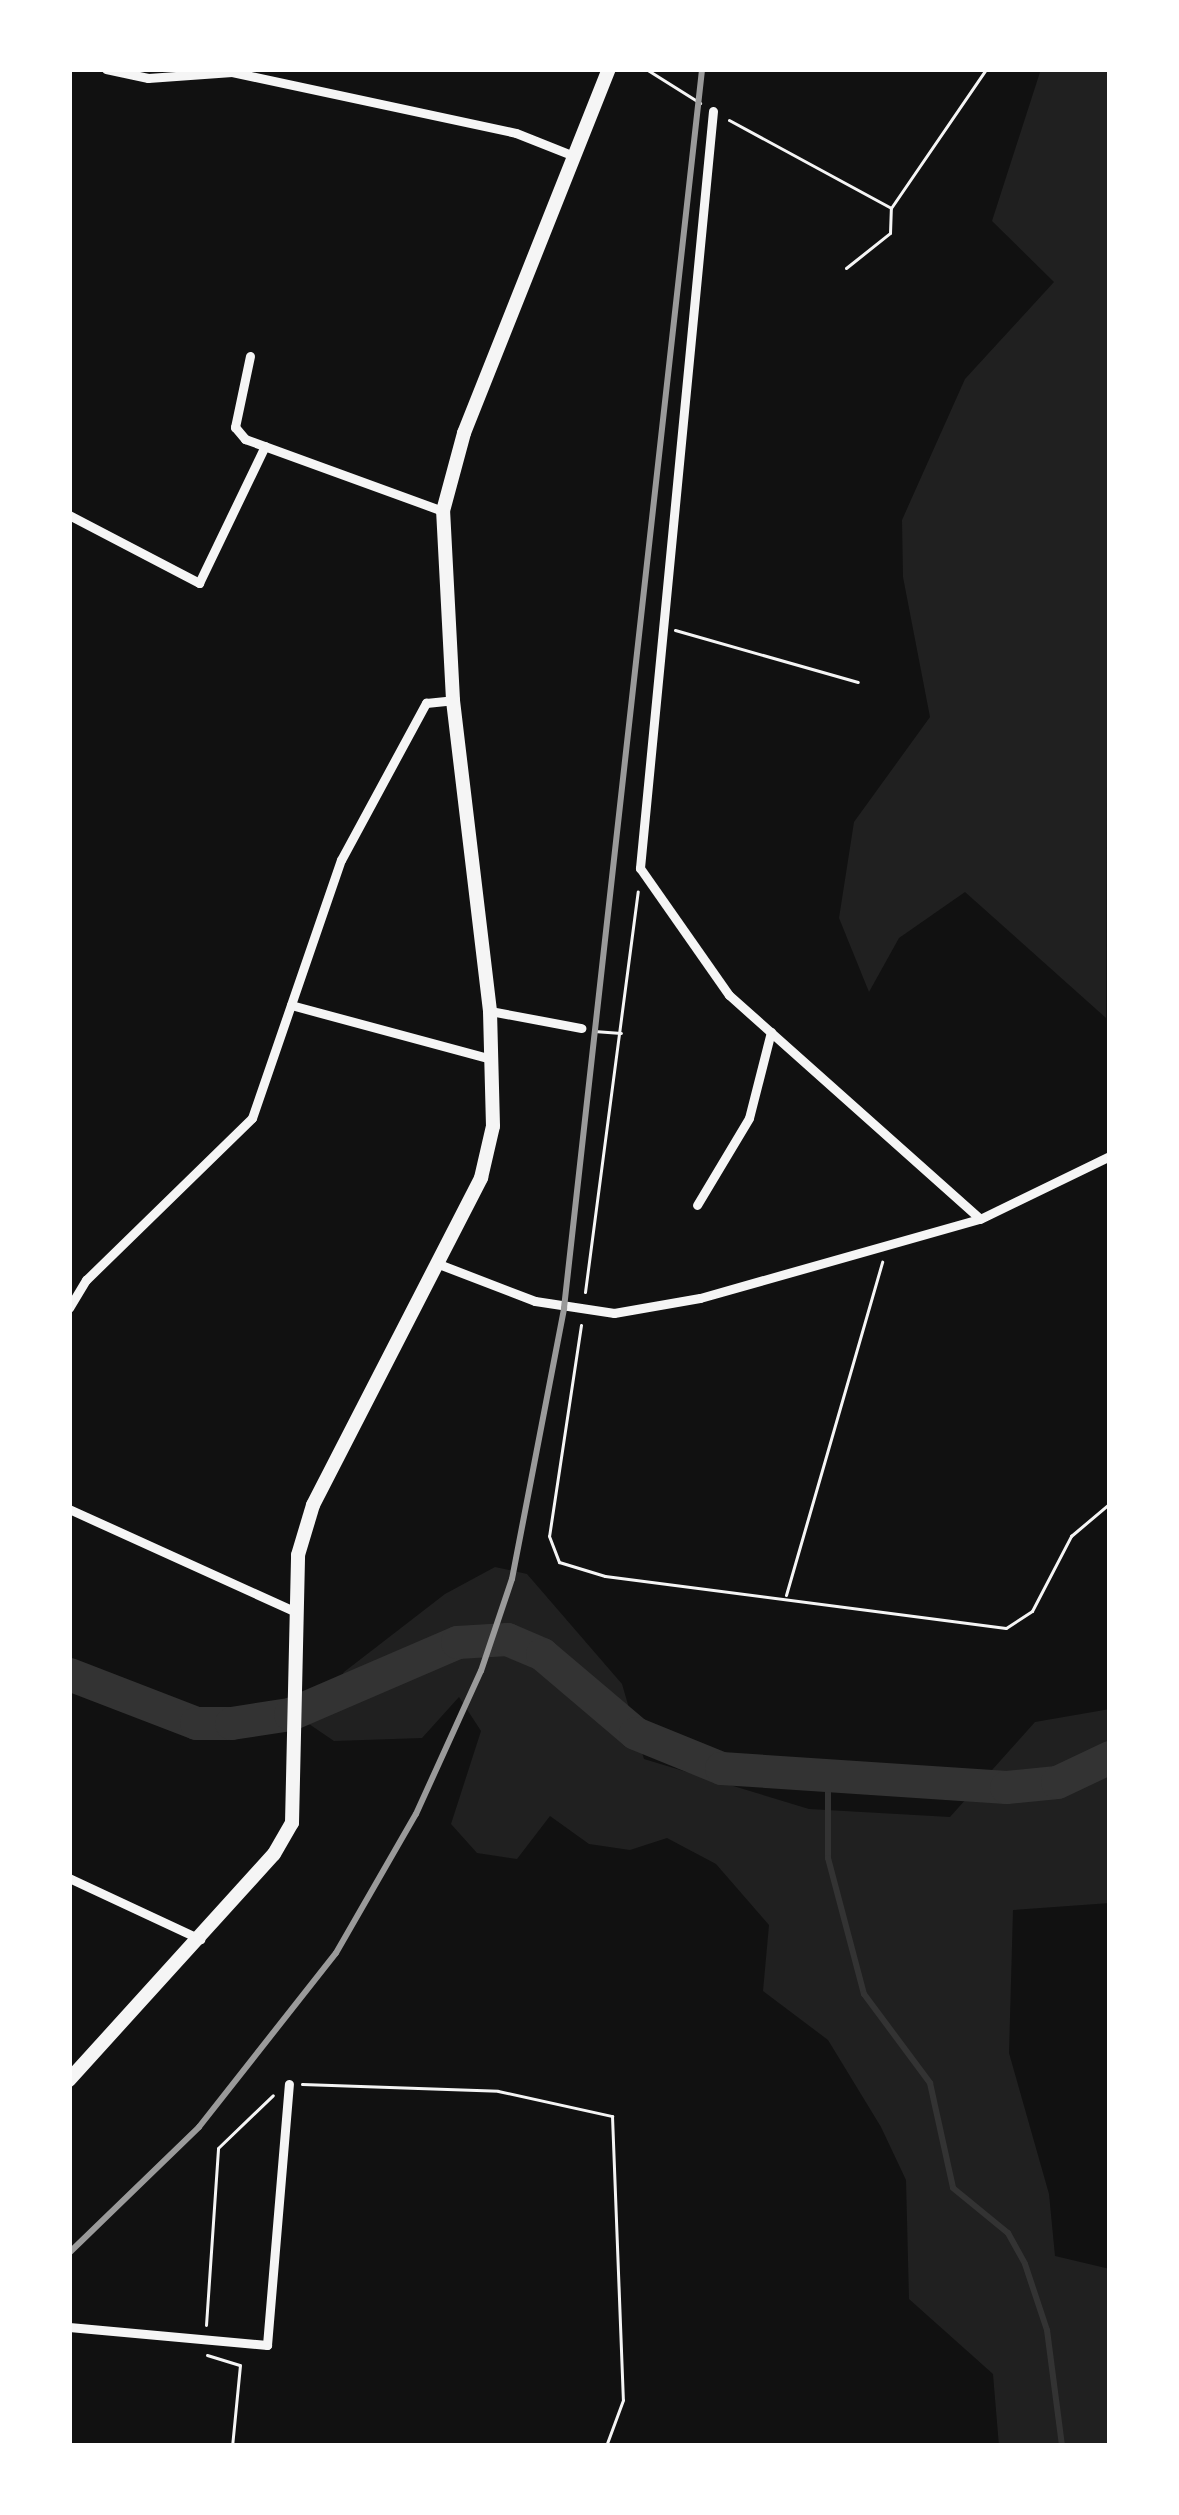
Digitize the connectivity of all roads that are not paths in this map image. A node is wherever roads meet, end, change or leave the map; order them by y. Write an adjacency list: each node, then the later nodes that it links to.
1 (106, 69): 4 (street)
2 (609, 69): 4 (highway)
3 (713, 111): 13 (street)
4 (574, 156): 7 (highway)
5 (250, 356): 6 (street)
6 (265, 446): 7 (street); 8 (street)
7 (443, 511): 9 (highway)
8 (69, 515)
9 (453, 700): 10 (street); 11 (highway)
10 (292, 1005): 14 (street); 19 (street)
11 (490, 1011): 12 (street); 14 (highway)
12 (581, 1028)
13 (771, 1032): 16 (street); 17 (street)
14 (491, 1059): 18 (highway)
15 (1110, 1156): 17 (street)
16 (697, 1204)
17 (980, 1219): 18 (street)
18 (436, 1263): 21 (highway)
19 (69, 1308)
20 (69, 1509): 21 (street)
21 (296, 1612): 23 (highway)
22 (69, 1878): 23 (street)
23 (200, 1939): 24 (highway)
24 (69, 2080)
25 (289, 2084): 26 (street)
26 (69, 2327)

